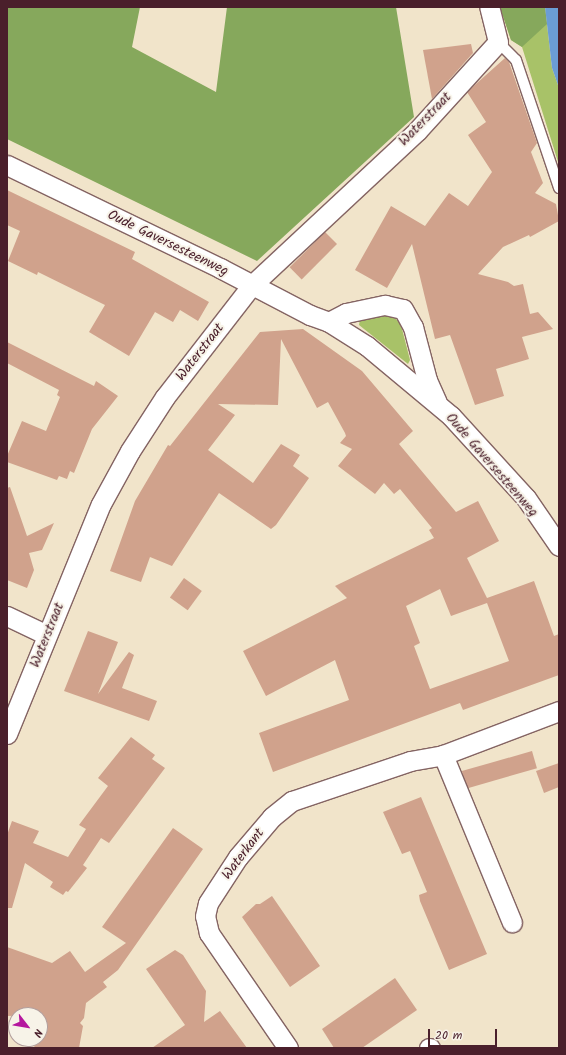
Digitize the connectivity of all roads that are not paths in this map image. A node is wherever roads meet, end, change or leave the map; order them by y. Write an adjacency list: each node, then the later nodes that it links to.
1 (489, 7): 2 (street)
2 (498, 42): 4 (lane); 5 (street, Waterstraat)
3 (7, 165): 5 (street, Oude Gaversesteenweg)
4 (559, 188)
5 (252, 285): 6 (street, Oude Gaversesteenweg); 10 (street, Waterstraat)
6 (329, 322): 7 (street, Oude Gaversesteenweg); 7 (street, Oude Gaversesteenweg)
7 (438, 404): 8 (street, Oude Gaversesteenweg)
8 (559, 546)
9 (7, 616): 10 (street)
10 (47, 635): 12 (street, Waterstraat)
11 (559, 711): 13 (street, Waterkant)
12 (7, 734)
13 (443, 755): 14 (street); 15 (street, Waterkant)
14 (512, 922)
15 (288, 1048)

